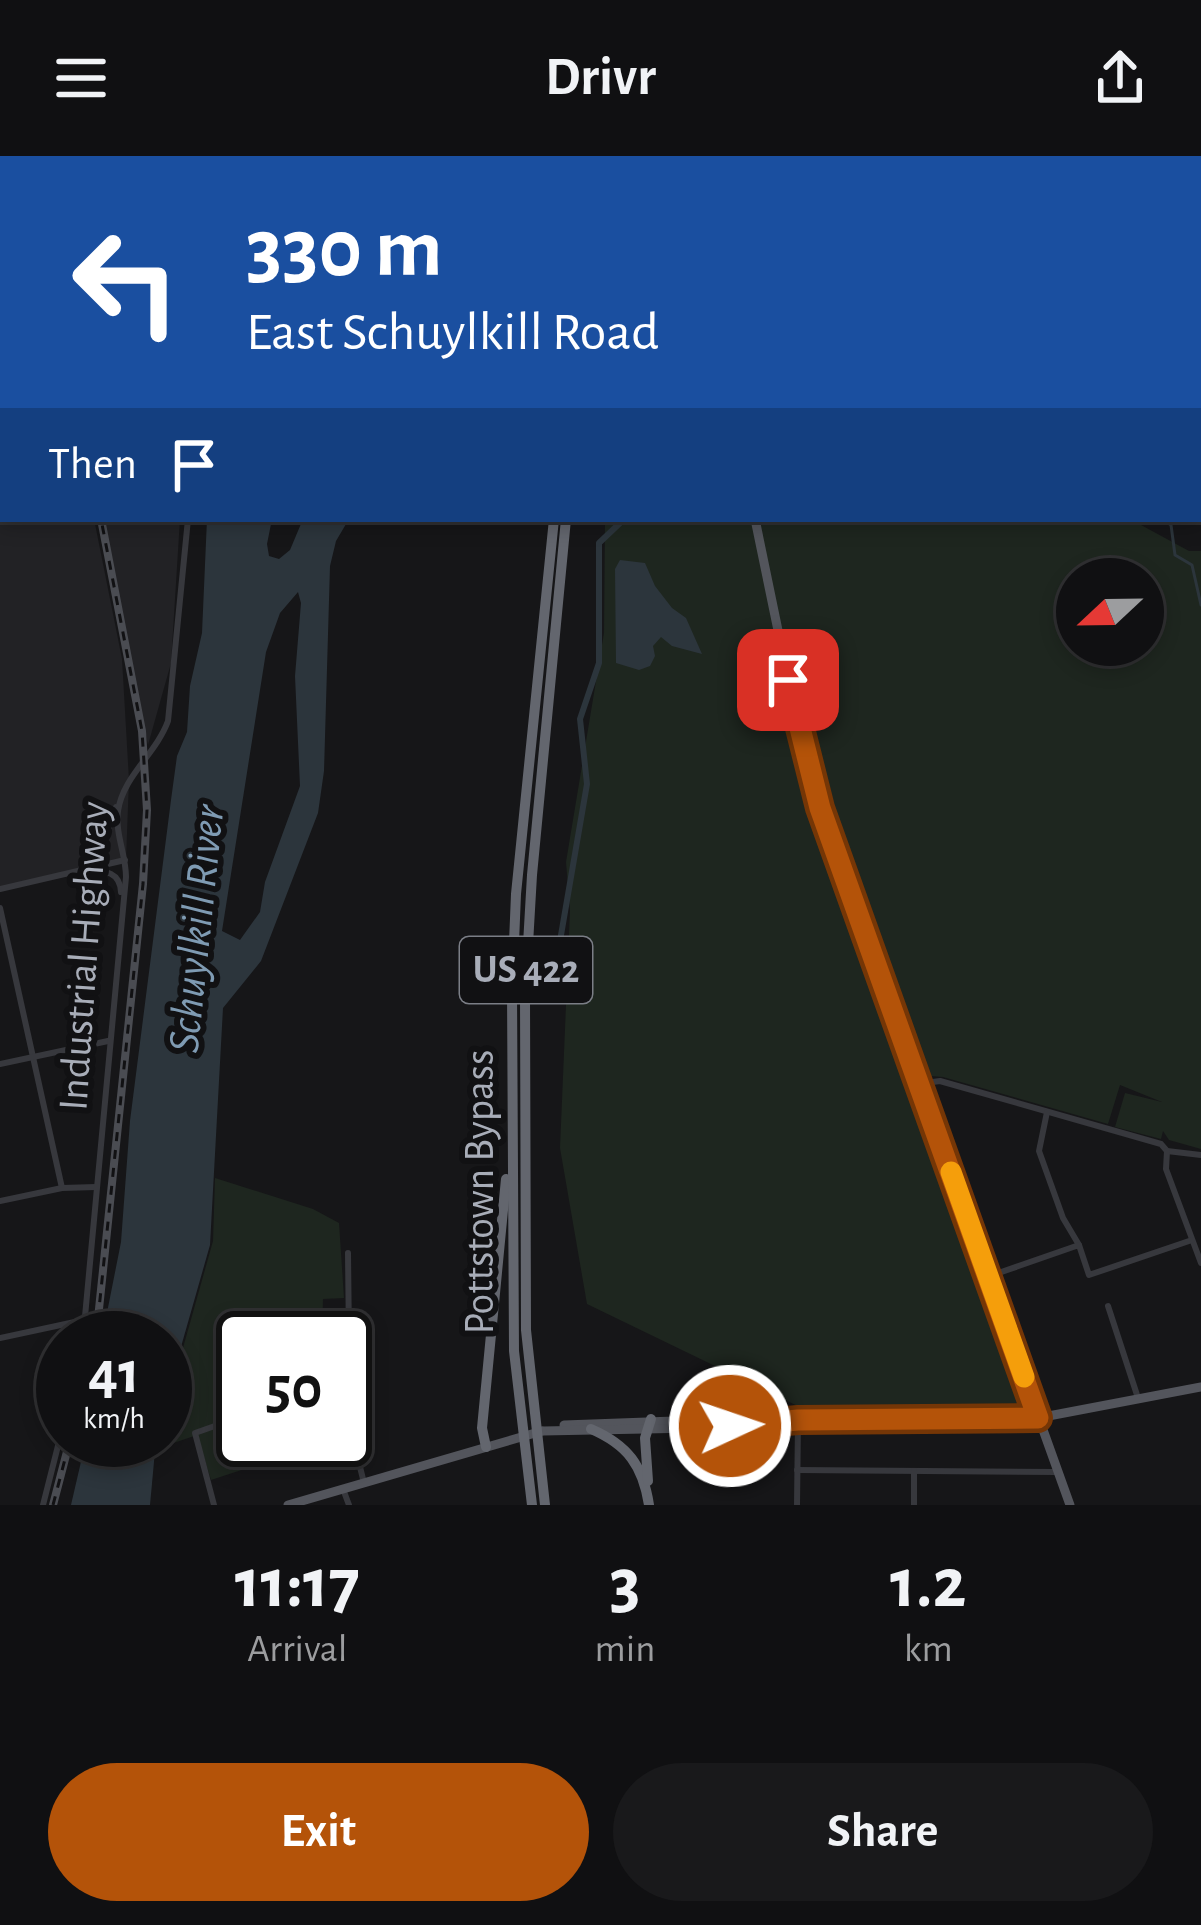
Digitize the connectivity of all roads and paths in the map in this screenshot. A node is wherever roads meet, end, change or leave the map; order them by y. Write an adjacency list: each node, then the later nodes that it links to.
1 (188, 522): 5 (street, Industrial Highway)
2 (554, 522): 16 (highway, Pottstown Bypass / US 422)
3 (566, 522): 39 (highway, Pottstown Bypass / US 422)
4 (756, 522): 14 (main road)
5 (125, 788): 6 (street, Industrial Highway); 7 (street)
6 (126, 860): 7 (street); 10 (street, Industrial Highway)
7 (79, 870): 8 (street); 10 (street)
8 (0, 889)
9 (0, 908): 12 (street)
10 (122, 909): 11 (street, Industrial Highway)
11 (109, 1041): 12 (street); 19 (street, Industrial Highway)
12 (32, 1057): 13 (street); 20 (street)
13 (0, 1064)
14 (919, 1084): 15 (street); 26 (main road)
15 (1047, 1112): 17 (street); 23 (street)
16 (512, 1147): 39 (highway, Pottstown Bypass / US 422); 40 (highway)
17 (1167, 1151): 18 (street); 22 (street)
18 (1201, 1155)
19 (96, 1186): 20 (street); 28 (street, Industrial Highway)
20 (62, 1188): 21 (street)
21 (0, 1201)
22 (1192, 1240): 23 (street); 25 (street)
23 (1079, 1245): 26 (street)
24 (348, 1253): 29 (street)
25 (1201, 1263)
26 (987, 1277): 34 (main road)
27 (1108, 1306): 33 (street)
28 (87, 1311)
29 (348, 1311)
30 (36, 1330): 31 (street)
31 (0, 1338)
32 (1201, 1388): 33 (main road)
33 (1138, 1399): 34 (main road)
34 (1038, 1418): 35 (main road); 45 (main road)
35 (798, 1420): 36 (main road); 43 (street)
36 (649, 1424): 38 (main road); 39 (main road); 53 (highway)
37 (216, 1426): 50 (street)
38 (591, 1429): 39 (main road); 53 (highway)
39 (531, 1434): 40 (main road); 48 (highway, Pottstown Bypass / US 422)
40 (486, 1447): 46 (main road)
41 (53, 1467): 49 (street)
42 (360, 1467): 46 (street)
43 (797, 1470): 44 (street); 54 (street)
44 (914, 1471): 45 (street); 55 (street)
45 (1058, 1472): 56 (main road)
46 (364, 1483): 47 (main road)
47 (343, 1489): 51 (main road); 52 (street)
48 (542, 1504)
49 (43, 1505)
50 (214, 1505)
51 (288, 1505)
52 (349, 1505)
53 (649, 1505)
54 (796, 1505)
55 (914, 1505)
56 (1070, 1505)

